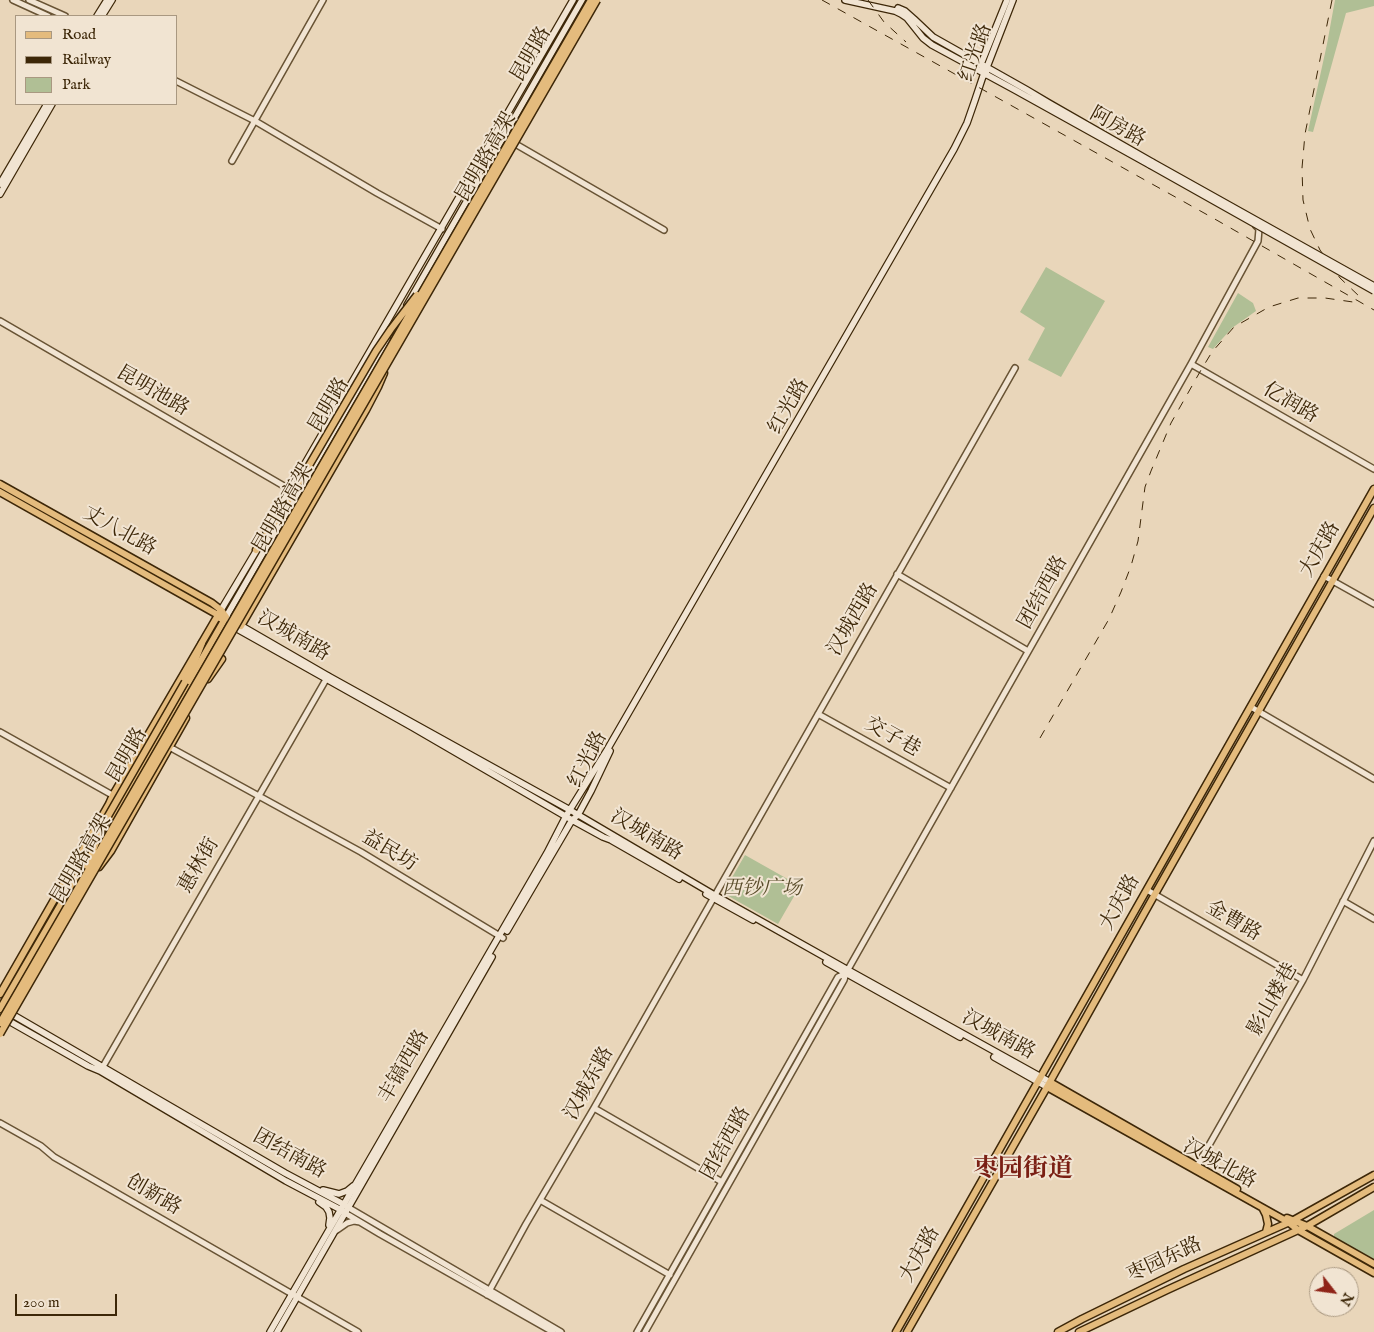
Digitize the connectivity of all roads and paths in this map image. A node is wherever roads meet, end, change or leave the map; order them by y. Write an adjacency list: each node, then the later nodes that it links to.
1 (13, 0): 14 (street)
2 (29, 0): 15 (street)
3 (107, 0): 16 (main road)
4 (112, 0): 17 (main road)
5 (323, 0): 22 (street)
6 (573, 0): 23 (main road, 昆明路)
7 (582, 0): 24 (main road, 昆明路)
8 (591, 0): 32 (main road, 昆明路高架, bridge)
9 (597, 0): 36 (main road, 昆明路高架, bridge)
10 (845, 0): 18 (main road, 阿房路)
11 (860, 0): 18 (main road, 阿房路)
12 (1007, 0): 18 (main road, 红光路)
13 (1014, 0): 18 (main road, 红光路)
14 (46, 15)
15 (63, 15)
16 (99, 15)
17 (103, 15)
18 (985, 70): 26 (main road, 阿房路); 67 (main road, 红光路); 68 (main road, 红光路)
19 (178, 82): 22 (street)
20 (46, 105): 27 (main road)
21 (51, 105): 28 (main road)
22 (255, 121): 25 (street); 30 (street)
23 (497, 133): 24 (street); 30 (main road, 昆明路)
24 (503, 137): 31 (street); 51 (main road, 昆明路)
25 (232, 161)
26 (1151, 164): 33 (main road, 阿房路, bridge); 34 (main road, 阿房路, bridge)
27 (0, 184)
28 (0, 194)
29 (1256, 226): 37 (street, 团结西路)
30 (441, 229): 41 (main road, 昆明路)
31 (664, 230)
32 (430, 278): 45 (main road, bridge); 73 (main road, 昆明路高架, bridge)
33 (1374, 286)
34 (1374, 292)
35 (0, 321): 41 (street, 昆明池路)
36 (391, 357): 52 (main road, bridge); 72 (main road, 昆明路高架, bridge)
37 (1191, 364): 39 (street, 亿润路); 54 (street, 团结西路)
38 (1015, 368): 46 (street, 汉城西路)
39 (1374, 469)
40 (0, 484): 50 (main road, 丈八北路)
41 (289, 489): 45 (main road, 昆明路)
42 (1374, 489): 47 (main road, 大庆路)
43 (0, 492): 50 (main road, 丈八北路)
44 (1374, 508): 48 (main road, 大庆路)
45 (256, 550): 50 (main road, 昆明路)
46 (897, 574): 54 (street); 59 (street, 汉城西路)
47 (1324, 576): 48 (street); 57 (main road, 大庆路)
48 (1332, 581): 49 (street); 58 (main road, 大庆路)
49 (1374, 604)
50 (219, 613): 51 (main road); 53 (main road, 昆明路)
51 (225, 619): 52 (main road, 汉城南路); 56 (main road, 汉城南路); 66 (main road, 昆明路)
52 (241, 626): 56 (main road, 汉城南路)
53 (202, 643): 64 (main road, 昆明路); 73 (main road, bridge)
54 (1028, 651): 63 (street, 团结西路)
55 (222, 659): 72 (main road, bridge)
56 (327, 678): 65 (street, 惠林街); 67 (main road, 汉城南路); 69 (main road, 汉城南路)
57 (1251, 707): 58 (street); 75 (main road, 大庆路)
58 (1259, 712): 62 (street); 76 (main road, 大庆路)
59 (818, 714): 63 (street, 交子巷); 74 (street, 汉城西路)
60 (0, 732): 64 (street)
61 (173, 749): 65 (street, 益民坊)
62 (1374, 779)
63 (951, 788): 81 (street, 团结西路)
64 (112, 795): 66 (street); 83 (main road, 昆明路)
65 (258, 796): 80 (street, 益民坊); 88 (street, 惠林街)
66 (121, 800): 84 (main road, 昆明路)
67 (570, 810): 68 (main road, 汉城南路); 69 (main road, 红光路)
68 (578, 814): 70 (main road, 红光路); 77 (main road, 汉城南路)
69 (566, 816): 70 (main road, 汉城南路); 80 (main road, 丰镐西路)
70 (572, 820): 77 (main road, 汉城南路); 80 (main road, 丰镐西路)
71 (1374, 841): 78 (street, 影山楼巷)
72 (92, 875): 87 (main road, 昆明路高架, bridge)
73 (80, 885): 86 (main road, 昆明路高架, bridge)
74 (720, 887): 77 (street, 汉城东路)
75 (1147, 890): 76 (street, 金曹路); 89 (main road, 大庆路)
76 (1155, 894): 82 (street, 金曹路); 90 (main road, 大庆路)
77 (715, 896): 81 (main road, 汉城南路); 91 (street, 汉城东路)
78 (1343, 901): 79 (street); 82 (street, 影山楼巷)
79 (1374, 919)
80 (501, 937): 95 (main road, 丰镐西路); 100 (main road, 丰镐西路)
81 (847, 972): 89 (main road, 汉城南路); 96 (street, 团结西路); 119 (street, 团结西路)
82 (1303, 980): 93 (street, 影山楼巷)
83 (0, 994)
84 (0, 1008): 88 (main road, 团结南路)
85 (0, 1016): 88 (main road, 团结南路)
86 (0, 1023)
87 (0, 1034)
88 (101, 1069): 98 (main road, 团结南路)
89 (1039, 1080): 90 (main road, 汉城南路); 120 (main road, 大庆路)
90 (1048, 1085): 93 (main road, 汉城北路); 121 (main road, 大庆路)
91 (594, 1108): 96 (street); 99 (street, 汉城东路)
92 (0, 1123): 112 (street, 创新路)
93 (1196, 1169): 101 (main road, 汉城北路); 102 (main road, 汉城北路)
94 (1374, 1175): 102 (main road, 枣园东路)
95 (359, 1178): 98 (main road); 100 (main road, 丰镐西路)
96 (722, 1182): 110 (street, 团结西路)
97 (1374, 1187): 104 (main road, 枣园东路)
98 (308, 1188): 100 (main road, 团结南路); 107 (main road)
99 (540, 1200): 110 (street); 111 (street, 汉城东路)
100 (344, 1209): 103 (street, 团结南路); 107 (main road, 丰镐西路); 111 (street, 团结南路)
101 (1263, 1209): 102 (main road, 汉城北路); 106 (main road)
102 (1290, 1222): 104 (main road, 汉城北路); 105 (main road, 汉城北路); 106 (main road, 枣园东路)
103 (364, 1224): 107 (street); 111 (street, 团结南路)
104 (1307, 1226): 105 (main road, 枣园东路); 108 (main road, 汉城北路)
105 (1298, 1230): 109 (main road, 汉城北路); 123 (main road, 枣园东路)
106 (1266, 1232): 122 (main road, 枣园东路)
107 (329, 1236): 112 (main road, 丰镐西路)
108 (1374, 1264)
109 (1374, 1273)
110 (670, 1275): 118 (street, 团结西路)
111 (488, 1293): 116 (street, 团结南路); 117 (street, 团结南路)
112 (295, 1295): 113 (main road, 丰镐西路); 114 (main road, 丰镐西路); 115 (street, 创新路)
113 (270, 1332)
114 (277, 1332)
115 (358, 1332)
116 (553, 1332)
117 (561, 1332)
118 (637, 1332)
119 (645, 1332)
120 (896, 1332)
121 (907, 1332)
122 (1058, 1332)
123 (1079, 1332)

